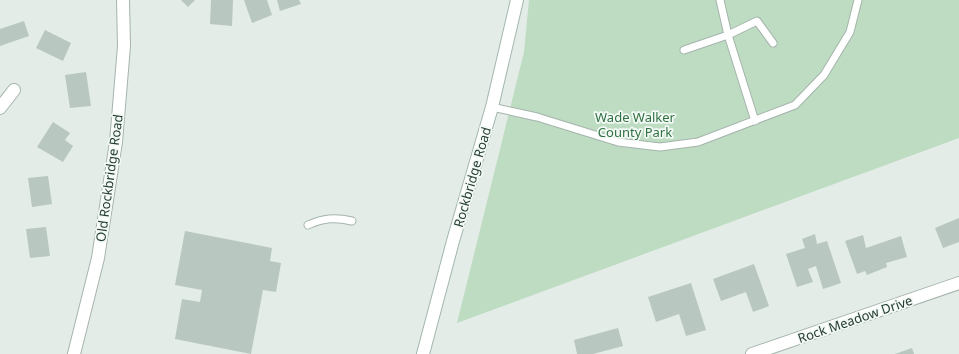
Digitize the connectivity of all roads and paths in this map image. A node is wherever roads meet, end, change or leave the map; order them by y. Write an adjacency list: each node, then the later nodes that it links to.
1 (123, 0): 15 (street, Old Rockbridge Road)
2 (517, 0): 9 (street, Rockbridge Road)
3 (720, 0): 5 (lane)
4 (858, 0): 11 (lane)
5 (728, 35): 6 (lane); 7 (lane); 11 (lane)
6 (773, 43)
7 (684, 50)
8 (14, 90): 10 (street)
9 (492, 107): 11 (lane); 16 (street, Rockbridge Road)
10 (0, 108)
11 (755, 121)
12 (352, 221): 13 (lane)
13 (308, 225)
14 (959, 283): 17 (street, Rock Meadow Drive)
15 (74, 354)
16 (423, 354)
17 (752, 354)

